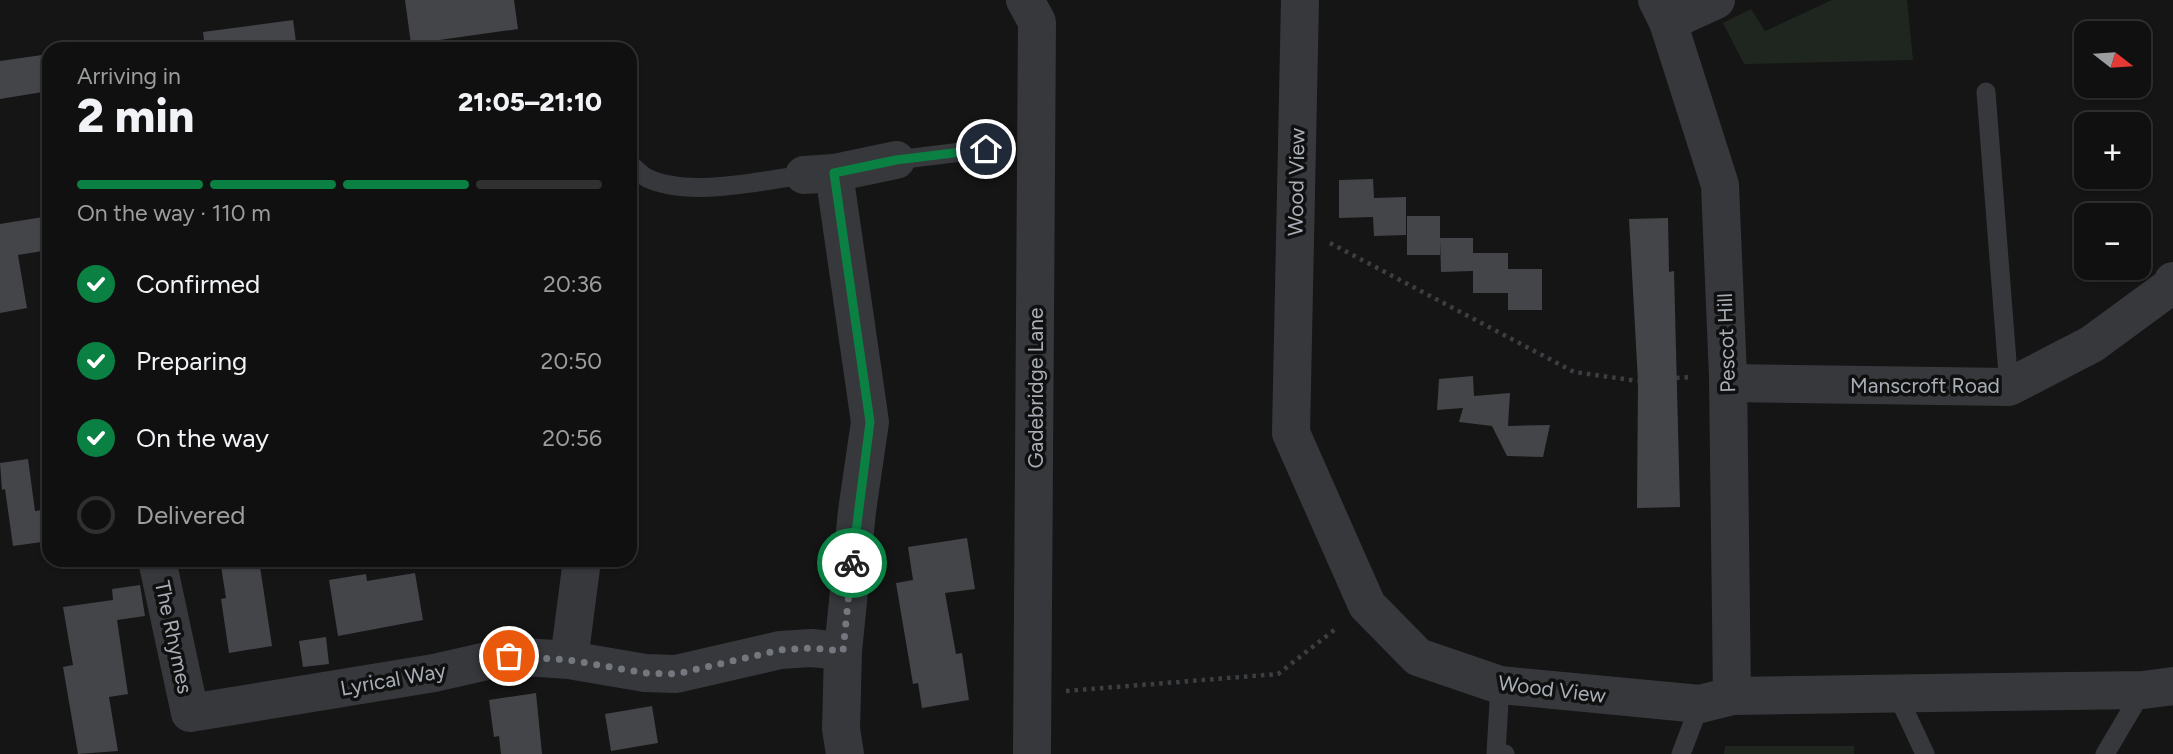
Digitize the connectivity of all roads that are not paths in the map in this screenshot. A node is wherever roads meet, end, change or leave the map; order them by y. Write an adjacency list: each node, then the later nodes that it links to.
1 (1300, 0): 17 (street, Wood View)
2 (1716, 0): 4 (street)
3 (1031, 11): 23 (street, Gadebridge Lane)
4 (1662, 11): 11 (street, Pescot Hill)
5 (1986, 92): 12 (lane)
6 (986, 149): 7 (lane)
7 (896, 160): 9 (street)
8 (637, 170): 9 (lane)
9 (819, 174): 15 (street)
10 (2173, 281): 12 (street, Manscroft Road)
11 (1728, 383): 12 (street, Manscroft Road); 20 (street, Pescot Hill)
12 (2009, 387)
13 (159, 567): 21 (street, The Rhymes)
14 (581, 567): 16 (street)
15 (843, 651): 16 (street, Lyrical Way); 22 (street)
16 (569, 660): 21 (street, Lyrical Way)
17 (1500, 685): 20 (street, Wood View); 24 (lane)
18 (2158, 688): 19 (street, Wood View); 27 (lane)
19 (1896, 692): 20 (street, Wood View); 26 (lane)
20 (1716, 700): 25 (lane)
21 (190, 713)
22 (845, 754)
23 (1032, 754)
24 (1505, 754)
25 (1681, 754)
26 (1925, 754)
27 (2105, 754)

